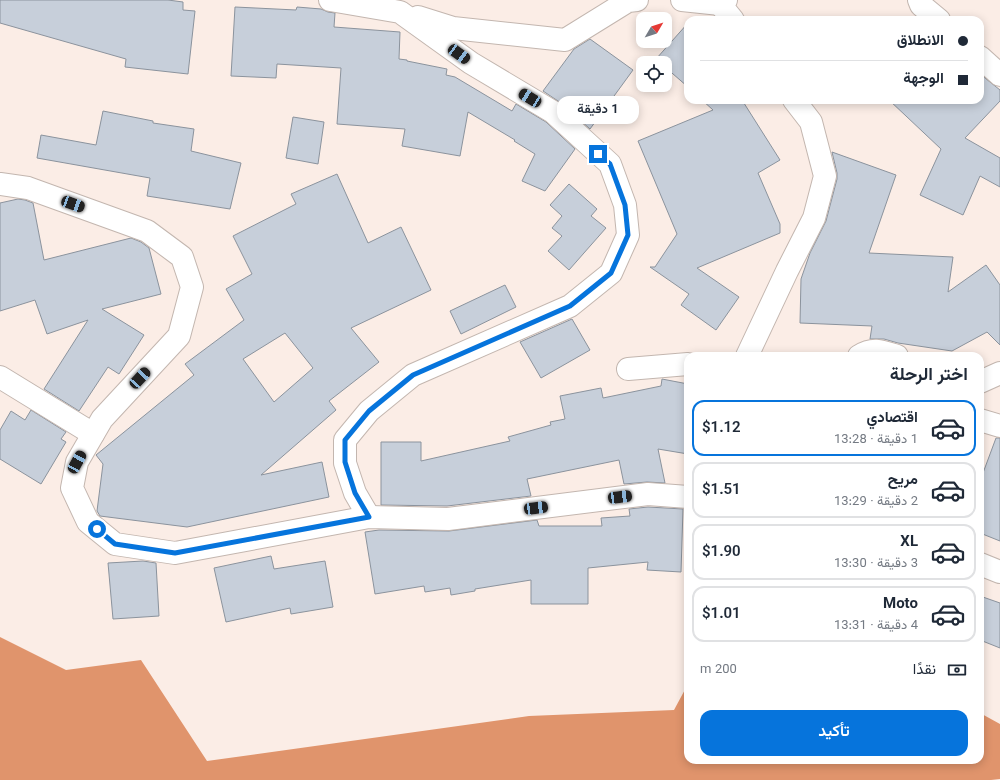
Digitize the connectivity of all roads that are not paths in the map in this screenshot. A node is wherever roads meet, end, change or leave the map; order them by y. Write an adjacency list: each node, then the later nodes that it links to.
1 (330, 0): 6 (street)
2 (637, 0): 6 (street)
3 (682, 0): 5 (street)
4 (919, 0): 7 (street)
5 (727, 8)
6 (400, 12): 24 (street)
7 (934, 16)
8 (984, 61): 9 (street)
9 (1000, 75)
10 (797, 104): 12 (street)
11 (0, 184): 22 (street)
12 (749, 352)
13 (865, 352): 14 (street)
14 (885, 352)
15 (684, 364): 16 (street)
16 (628, 369)
17 (1000, 373): 19 (street)
18 (0, 377): 22 (street)
19 (984, 380)
20 (984, 421): 21 (street)
21 (1000, 426)
22 (93, 434): 24 (street)
23 (684, 497): 24 (street)
24 (369, 517)
25 (984, 566): 26 (street)
26 (1000, 572)

